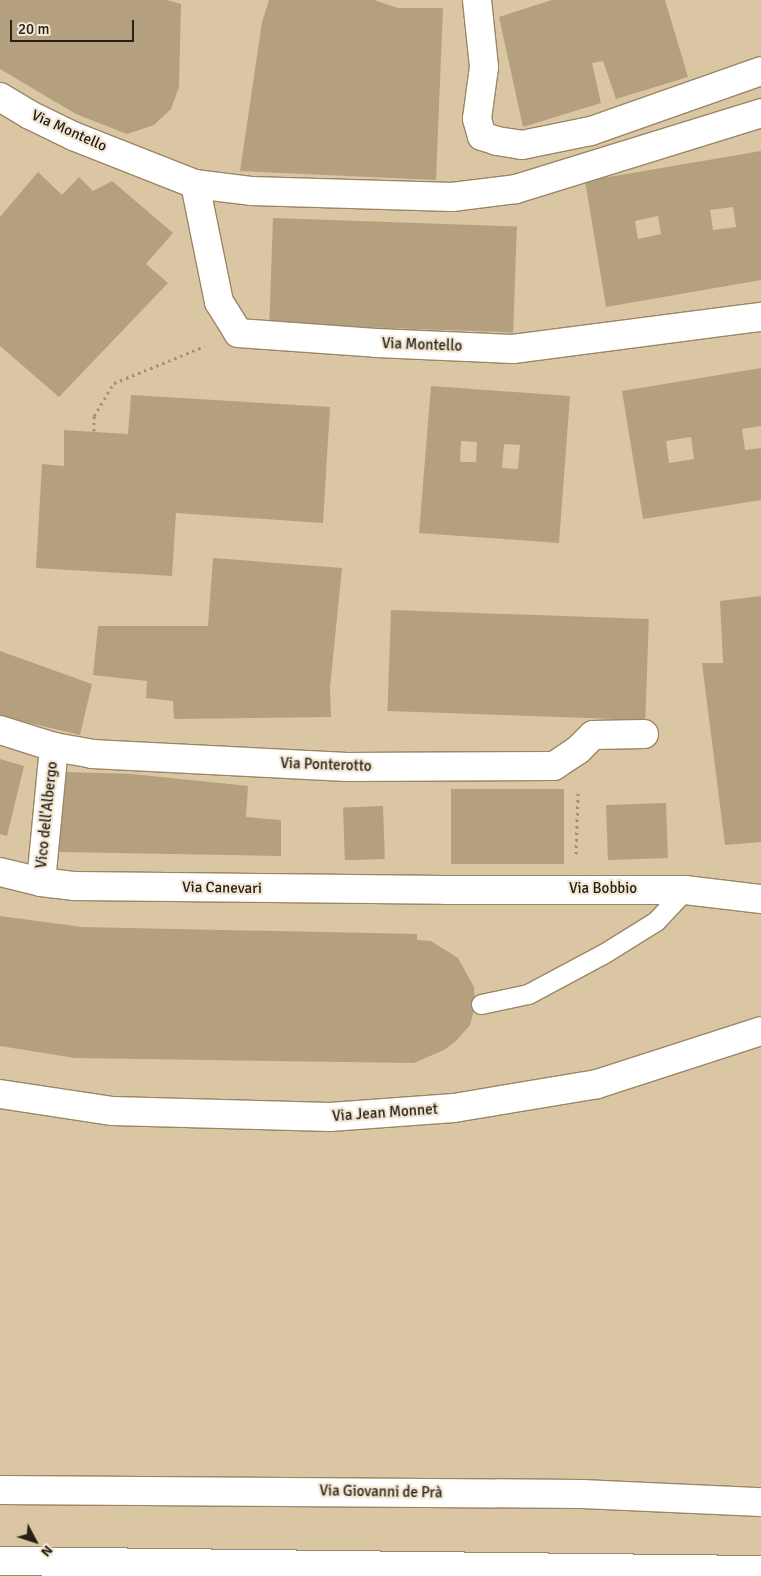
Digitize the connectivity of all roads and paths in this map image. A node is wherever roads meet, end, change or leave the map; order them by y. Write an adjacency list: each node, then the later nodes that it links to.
1 (478, 0): 2 (street)
2 (761, 71)
3 (0, 97): 5 (street, Via Montello)
4 (761, 113): 5 (street, Via Montello)
5 (195, 184): 7 (street)
6 (761, 317): 7 (street, Via Montello)
7 (238, 333): 8 (path)
8 (94, 431)
9 (0, 730): 11 (street, Via Ponterotto)
10 (644, 734): 12 (street, Via Ponterotto)
11 (54, 747): 12 (street, Via Ponterotto); 14 (street, Vico dell'Albergo)
12 (578, 750): 15 (path)
13 (0, 872): 14 (street, Via Canevari)
14 (41, 882): 16 (street, Via Canevari)
15 (576, 889): 16 (street, Via Bobbio); 17 (street, Via Bobbio)
16 (445, 890)
17 (685, 890): 18 (street, Via Bobbio); 19 (lane)
18 (761, 899)
19 (481, 1004)
20 (760, 1030): 21 (street, Via Jean Monnet)
21 (0, 1094)
22 (0, 1490): 23 (street, Via Giovanni de Prà)
23 (761, 1502)
24 (0, 1561): 25 (street)
25 (761, 1570)

